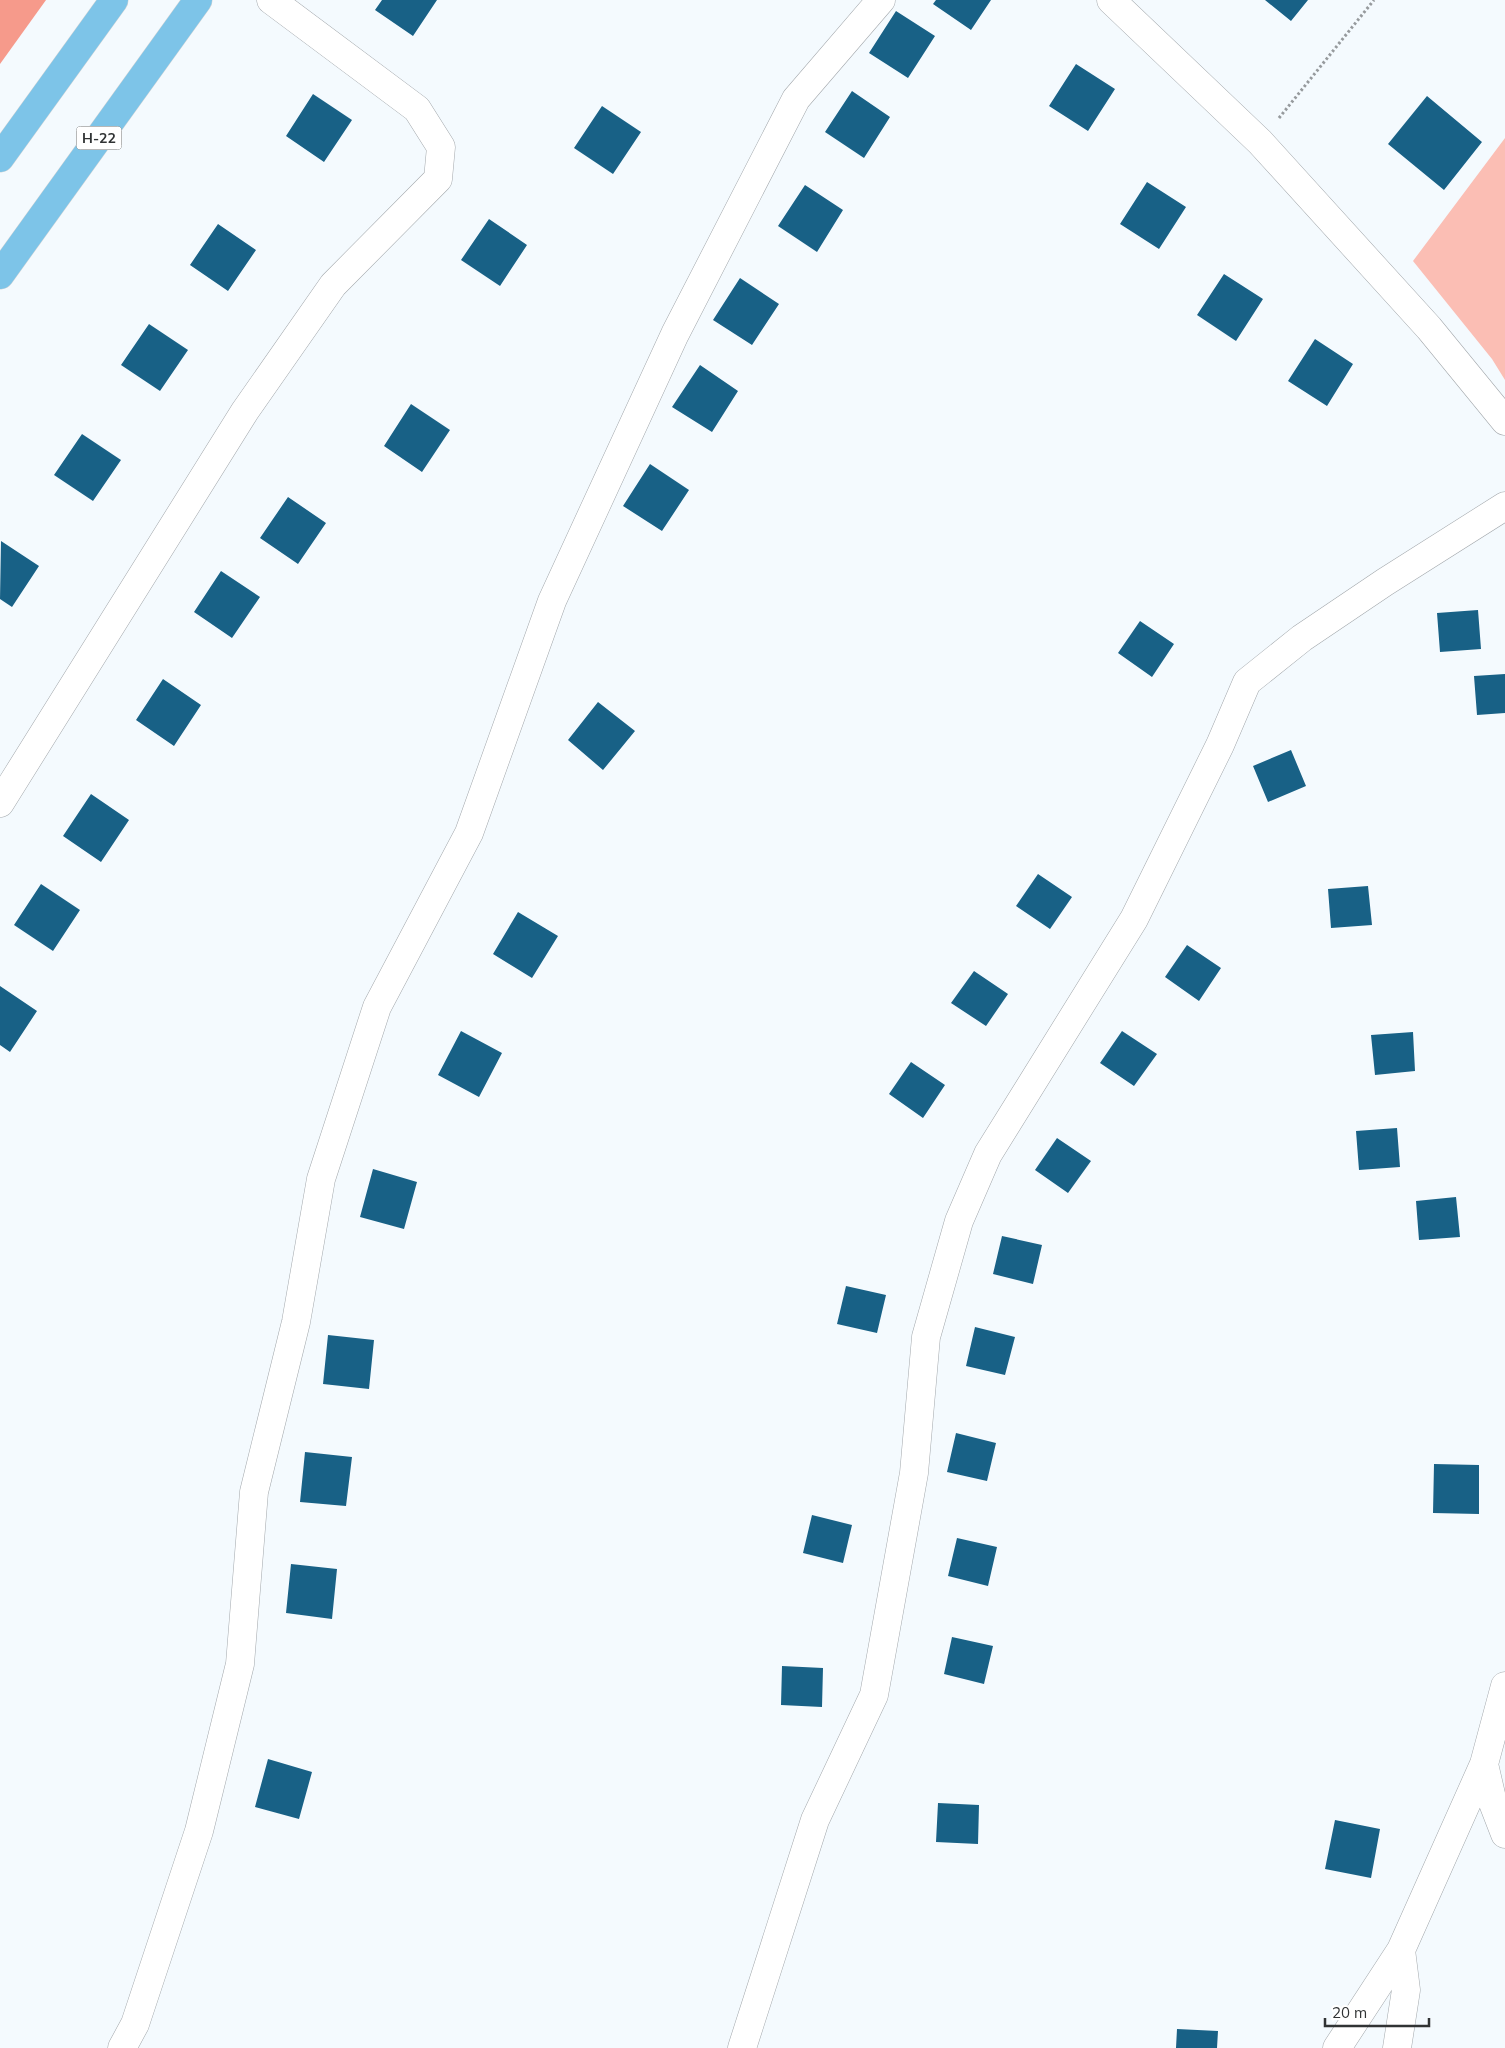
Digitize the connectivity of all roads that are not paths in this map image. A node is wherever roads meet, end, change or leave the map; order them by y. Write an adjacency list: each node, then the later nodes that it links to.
1 (114, 0): 6 (main road)
2 (198, 0): 7 (main road, Н-22)
3 (271, 0): 10 (street)
4 (881, 0): 15 (street)
5 (1111, 0): 8 (street)
6 (0, 158)
7 (0, 275)
8 (1505, 421)
9 (1505, 506): 16 (street)
10 (0, 803)
11 (1505, 1686): 12 (street)
12 (1484, 1764): 13 (street); 14 (street)
13 (1505, 1834)
14 (1401, 1950): 17 (street); 18 (street)
15 (122, 2048)
16 (742, 2048)
17 (1337, 2048)
18 (1397, 2048)

